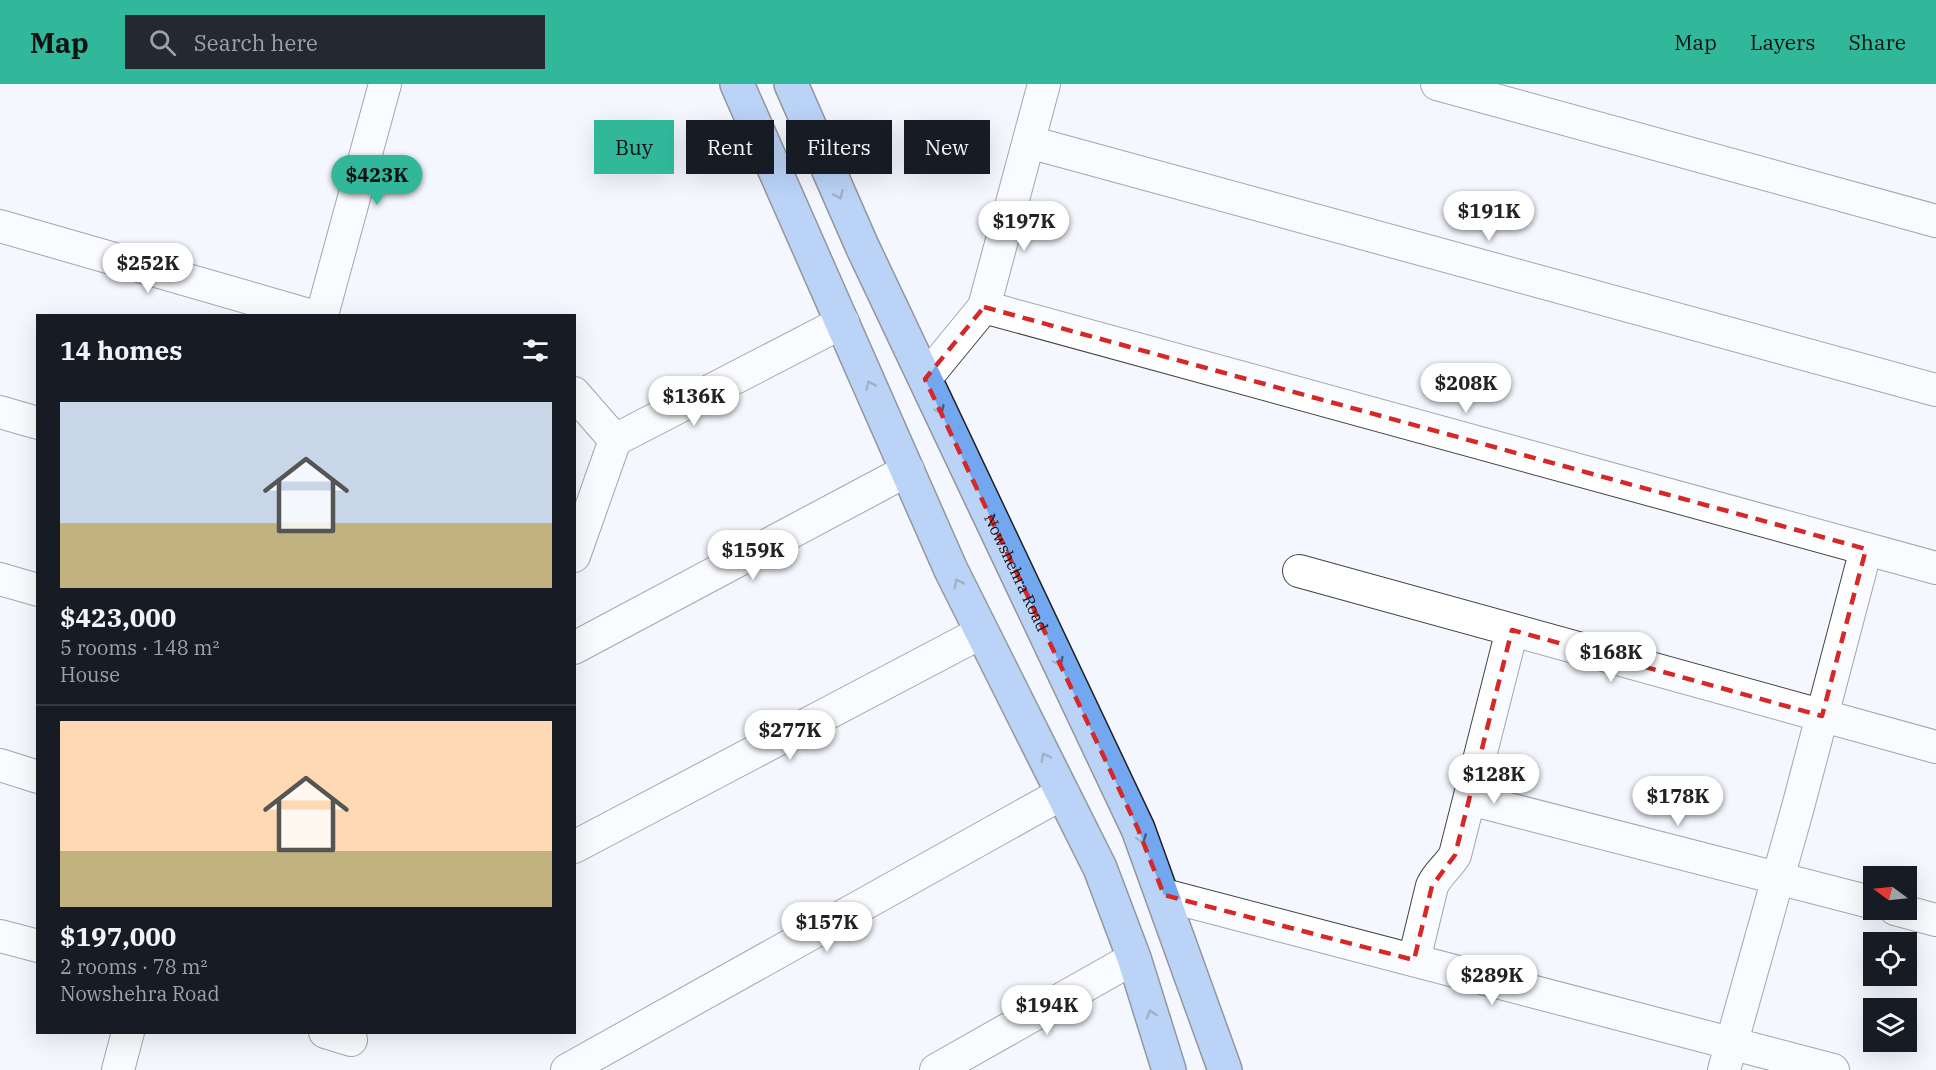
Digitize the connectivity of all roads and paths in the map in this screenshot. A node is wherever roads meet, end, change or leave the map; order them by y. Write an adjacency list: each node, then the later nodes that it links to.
1 (385, 84): 11 (street)
2 (737, 84): 12 (main road)
3 (791, 84): 13 (main road, Nowshehra Road, one-way to 13)
4 (1044, 84): 6 (street)
5 (1437, 84): 7 (street)
6 (1029, 142): 9 (street); 14 (street)
7 (1936, 220)
8 (0, 226): 10 (street)
9 (984, 307): 13 (street); 20 (street)
10 (306, 314)
11 (322, 314)
12 (843, 322): 18 (street); 19 (main road, one-way to 12)
13 (925, 379): 37 (main road, Nowshehra Road, one-way to 37)
14 (1936, 390)
15 (576, 395): 18 (street)
16 (0, 412): 17 (street)
17 (36, 422)
18 (615, 440): 21 (street)
19 (908, 470): 27 (main road, one-way to 19); 28 (street)
20 (1866, 549): 22 (street); 29 (street)
21 (576, 550)
22 (1936, 568)
23 (1299, 571): 26 (street)
24 (0, 579): 25 (street)
25 (36, 589)
26 (1512, 630): 29 (street); 34 (street)
27 (982, 632): 33 (main road, one-way to 27); 35 (street)
28 (576, 647)
29 (1822, 716): 30 (street); 36 (street)
30 (1936, 747)
31 (0, 765): 32 (street)
32 (36, 776)
33 (1063, 793): 43 (main road); 48 (street)
34 (1470, 799): 36 (street); 44 (street)
35 (576, 846)
36 (1778, 878): 38 (street); 46 (street)
37 (1164, 895): 44 (street); 51 (main road, Nowshehra Road)
38 (1863, 900)
39 (1917, 915): 40 (street)
40 (1936, 920)
41 (0, 936): 42 (street)
42 (36, 945)
43 (1134, 958): 49 (street); 50 (main road, one-way to 43)
44 (1414, 960): 46 (street)
45 (127, 1034): 47 (street)
46 (1728, 1057): 52 (street)
47 (118, 1070)
48 (567, 1070)
49 (936, 1070)
50 (1169, 1070)
51 (1225, 1070)
52 (1833, 1070)

